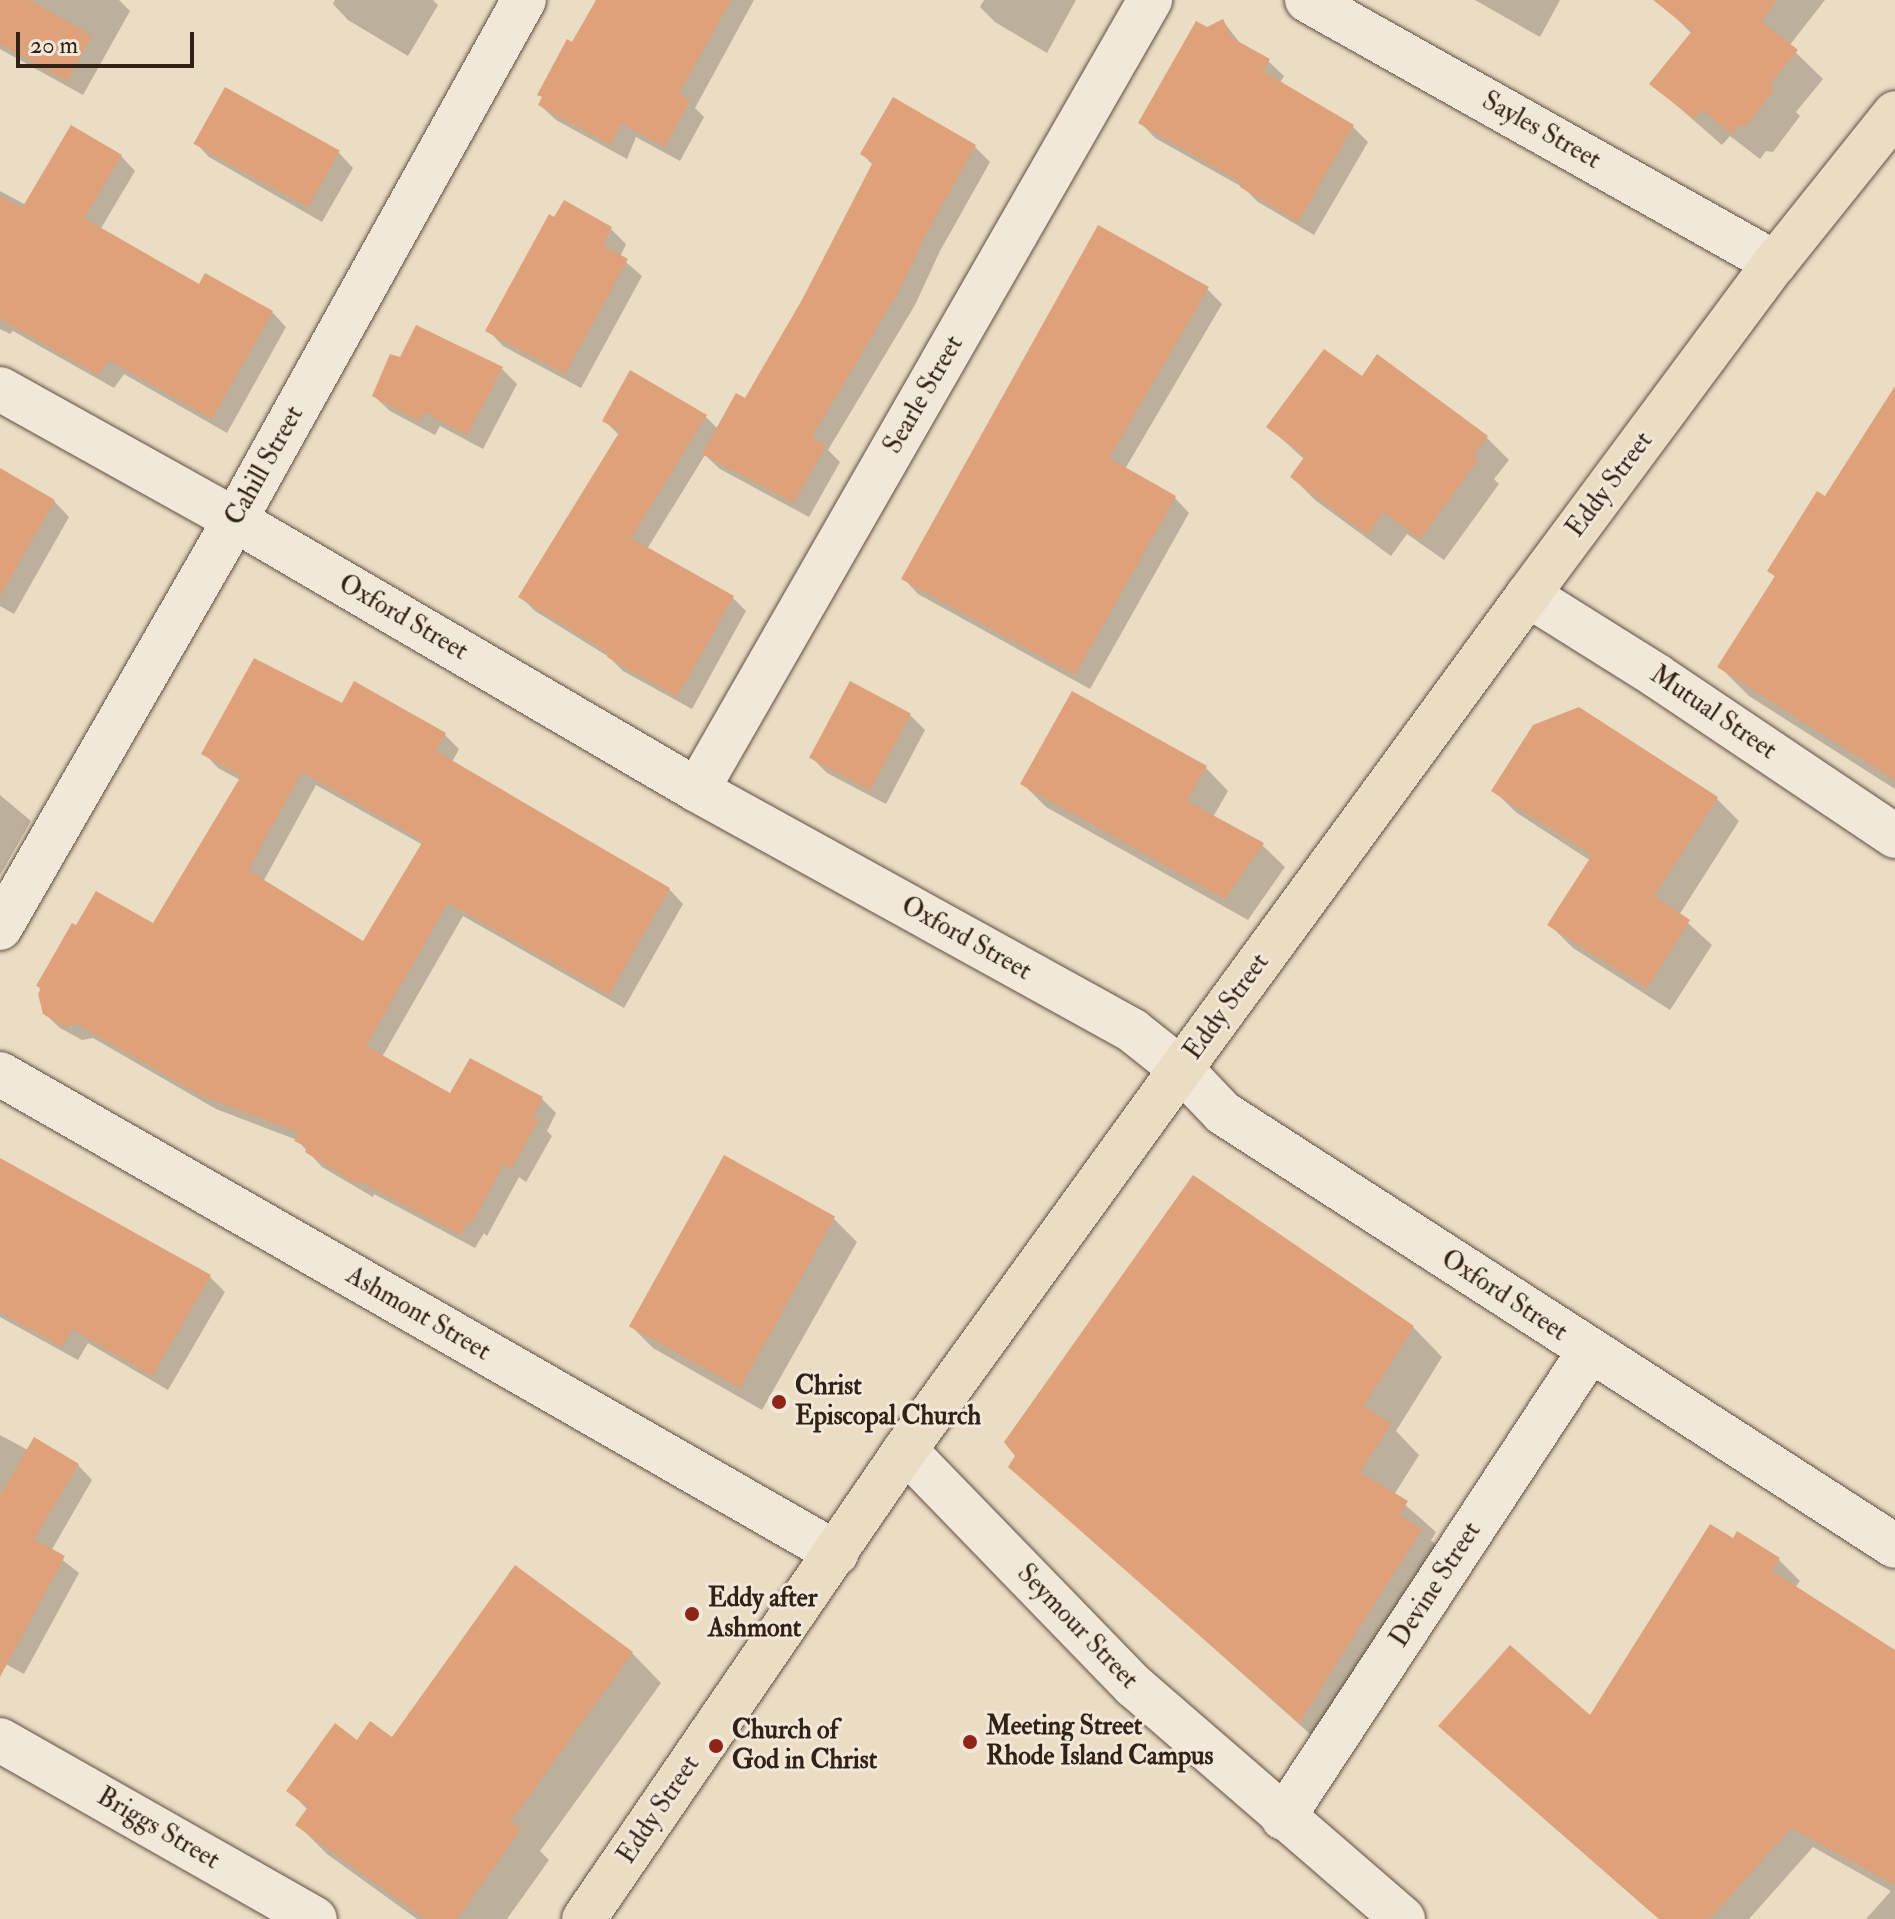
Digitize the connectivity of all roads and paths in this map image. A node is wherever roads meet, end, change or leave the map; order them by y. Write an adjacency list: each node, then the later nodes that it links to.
1 (524, 0): 7 (street, Cahill Street)
2 (1150, 0): 9 (street, Searle Street)
3 (1307, 0): 5 (street, Sayles Street)
4 (1895, 113): 5 (main road, Eddy Street)
5 (1775, 263): 8 (main road, Eddy Street)
6 (0, 389): 7 (street, Oxford Street)
7 (235, 520): 9 (street, Oxford Street); 11 (street, Cahill Street)
8 (1528, 595): 10 (street, Mutual Street); 12 (main road, Eddy Street)
9 (697, 790): 12 (street, Oxford Street)
10 (1895, 836)
11 (0, 928)
12 (1181, 1069): 14 (street, Oxford Street); 15 (main road, Eddy Street)
13 (0, 1074): 17 (street, Ashmont Street)
14 (1589, 1352): 16 (street, Oxford Street); 19 (street, Devine Street)
15 (905, 1450): 17 (main road, Eddy Street); 19 (street, Seymour Street)
16 (1895, 1546)
17 (836, 1553): 21 (main road, Eddy Street)
18 (0, 1740): 20 (street, Briggs Street)
19 (1283, 1818): 22 (street, Seymour Street)
20 (315, 1919)
21 (584, 1919)
22 (1403, 1919)

